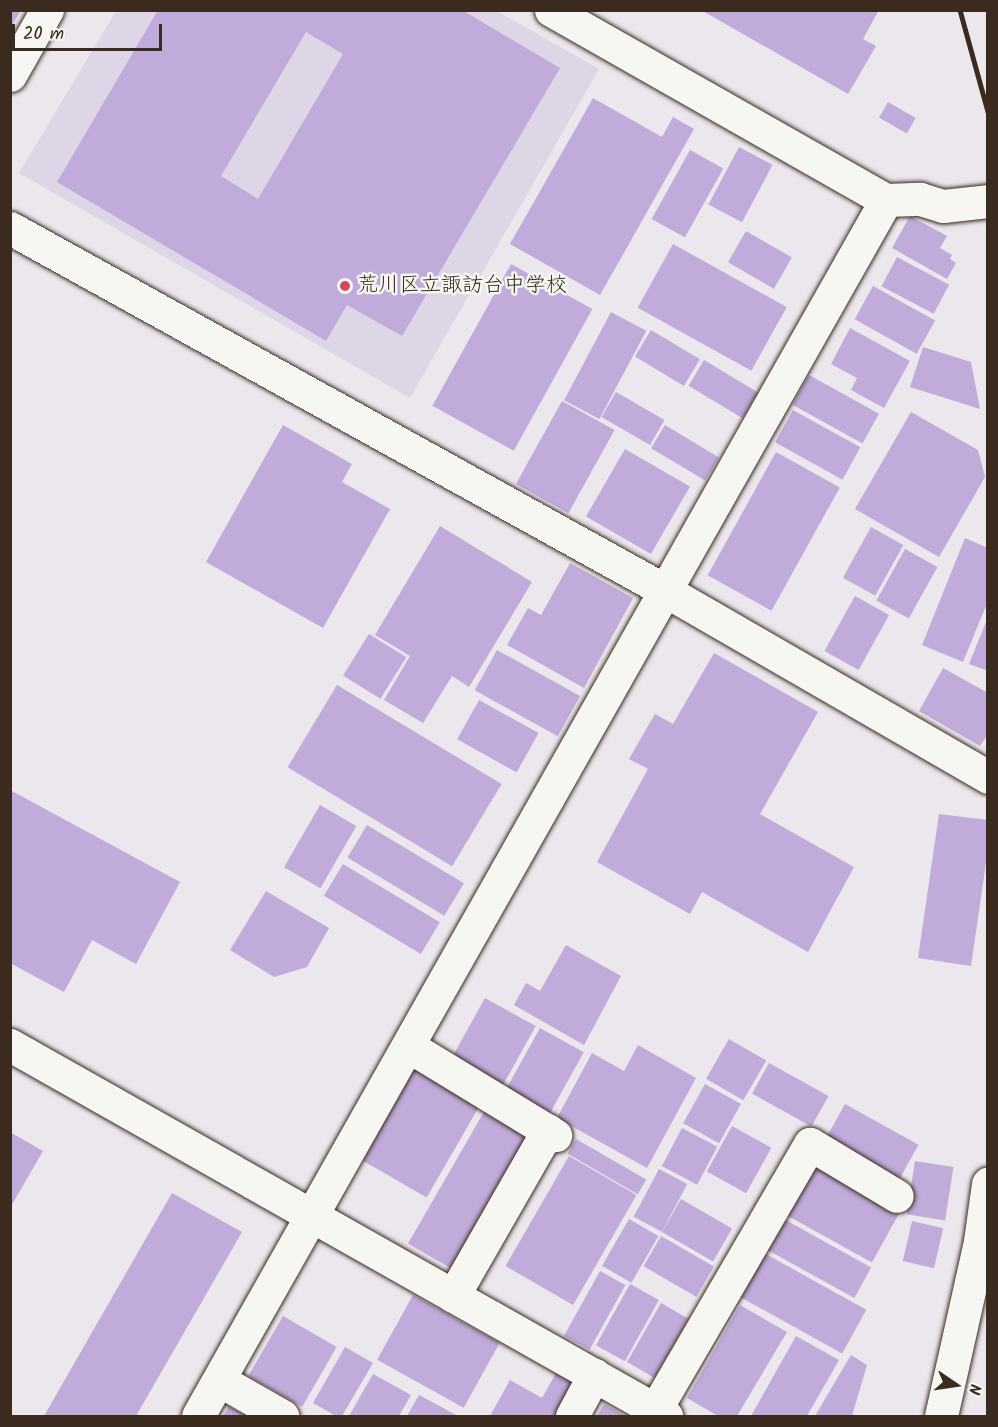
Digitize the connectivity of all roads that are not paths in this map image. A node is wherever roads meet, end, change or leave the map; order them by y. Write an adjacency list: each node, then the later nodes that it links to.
1 (47, 10): 3 (street)
2 (551, 10): 4 (street)
3 (10, 75)
4 (886, 200): 5 (street); 7 (street)
5 (987, 201)
6 (10, 228): 7 (street)
7 (666, 591): 8 (street); 10 (street)
8 (987, 777)
9 (10, 1045): 13 (street)
10 (410, 1047): 13 (street); 14 (street)
11 (987, 1184): 21 (street)
12 (897, 1196): 17 (street)
13 (312, 1215): 14 (street); 16 (street)
14 (453, 1296): 15 (street)
15 (594, 1375): 17 (street); 20 (street)
16 (219, 1380): 18 (street); 19 (street)
17 (660, 1413)
18 (198, 1416)
19 (282, 1416)
20 (572, 1416)
21 (942, 1416)

